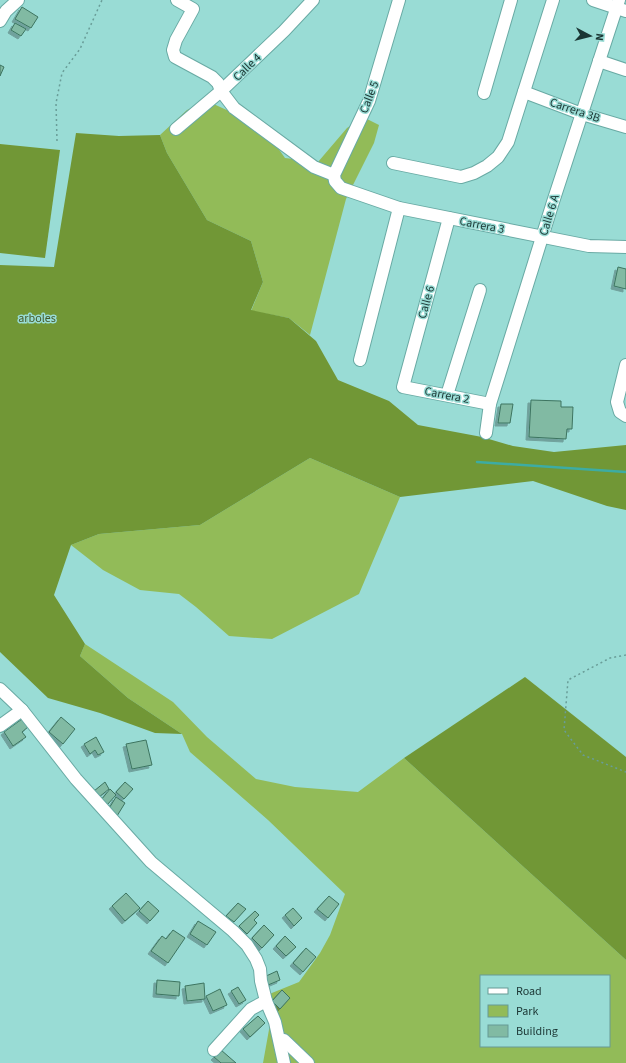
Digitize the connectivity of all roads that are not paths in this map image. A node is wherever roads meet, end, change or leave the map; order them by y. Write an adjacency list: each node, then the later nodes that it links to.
1 (18, 0): 9 (street)
2 (176, 0): 12 (street)
3 (313, 0): 12 (street, Calle 4)
4 (399, 0): 19 (street, Calle 5)
5 (511, 0): 14 (street)
6 (553, 0): 13 (street)
7 (593, 0): 8 (street)
8 (621, 6): 10 (street, Calle 6 A)
9 (0, 21)
10 (599, 62): 11 (street); 15 (street, Calle 6 A)
11 (626, 70)
12 (221, 91): 17 (street, Calle 4); 19 (street)
13 (524, 92): 15 (street, Carrera 3B); 18 (street)
14 (484, 93)
15 (582, 114): 16 (street, Carrera 3B); 22 (street, Calle 6 A)
16 (626, 127)
17 (176, 130)
18 (393, 164)
19 (334, 175): 20 (street, Carrera 3)
20 (399, 208): 21 (street, Carrera 3); 25 (street)
21 (449, 218): 22 (street, Carrera 3); 27 (street, Calle 6)
22 (542, 237): 23 (street, Carrera 3); 29 (street, Calle 6 A)
23 (626, 248)
24 (480, 290): 28 (street)
25 (360, 360)
26 (626, 365): 30 (street)
27 (403, 387): 28 (street, Carrera 2)
28 (447, 395): 29 (street, Carrera 2)
29 (490, 404): 31 (street, Calle 6 A)
30 (623, 414)
31 (486, 433)
32 (0, 689): 33 (street)
33 (22, 710): 34 (street); 35 (street)
34 (0, 726)
35 (266, 1001): 36 (street); 37 (street)
36 (280, 1041): 38 (street); 39 (street)
37 (214, 1050)
38 (284, 1063)
39 (308, 1063)

